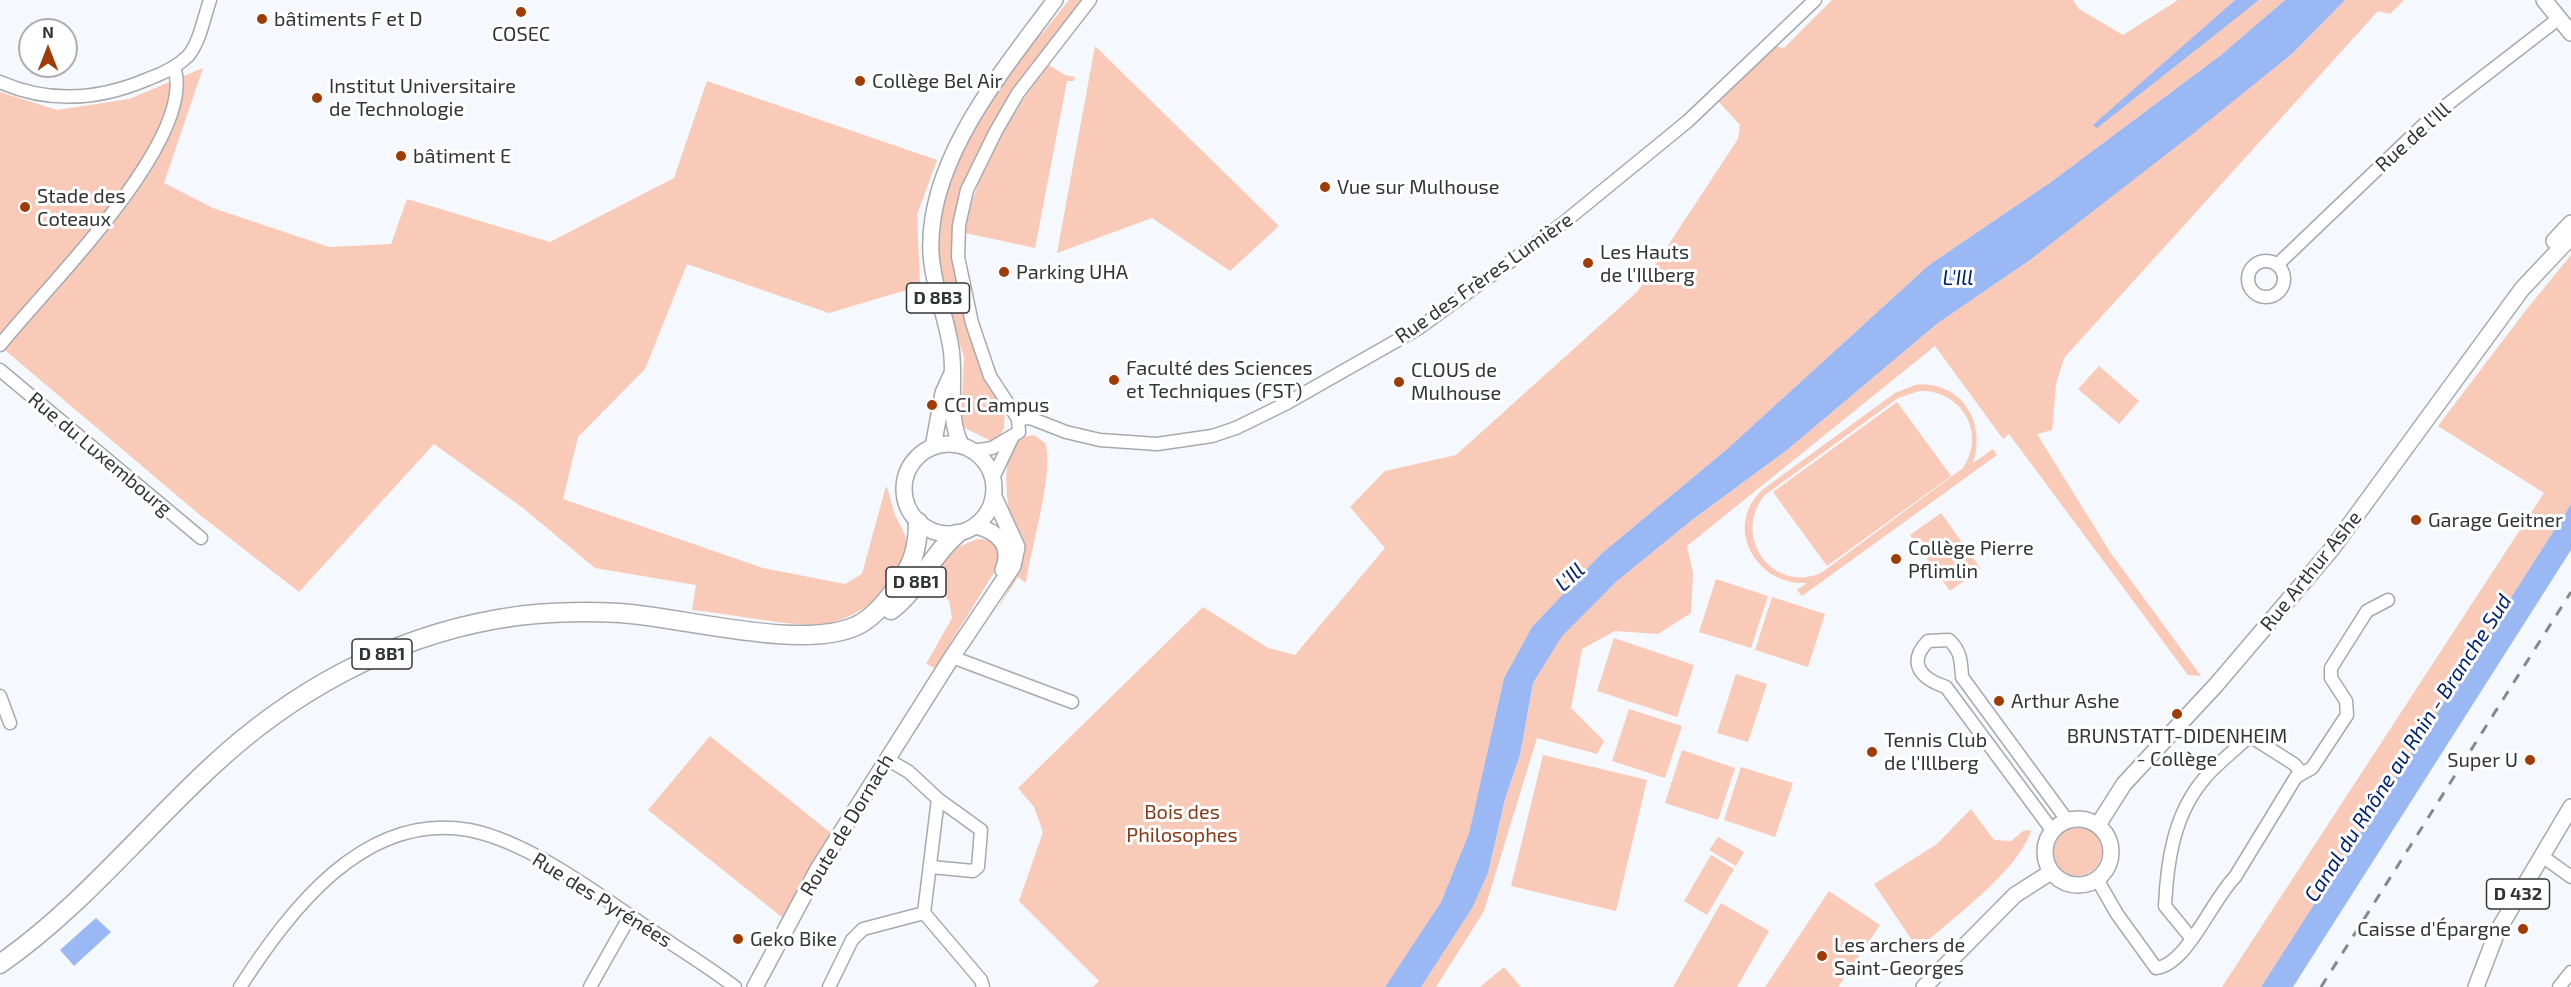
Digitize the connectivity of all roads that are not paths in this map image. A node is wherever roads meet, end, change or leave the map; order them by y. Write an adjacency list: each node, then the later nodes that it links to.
1 (210, 0): 8 (street)
2 (1055, 0): 14 (main road, D 8B3)
3 (1090, 0): 15 (street)
4 (1815, 0): 15 (street, Rue des Frères Lumière)
5 (2544, 0): 6 (main road)
6 (2558, 19): 7 (main road); 11 (street, Rue de l'Ill)
7 (2571, 33)
8 (174, 67): 9 (street); 12 (street)
9 (0, 82)
10 (2569, 227): 37 (main road, Rue Arthur Ashe)
11 (2277, 265)
12 (0, 345)
13 (0, 369): 24 (street, Rue du Luxembourg)
14 (952, 373): 17 (main road, D 8B3); 18 (main road, D 8B3)
15 (1018, 418): 16 (street)
16 (1016, 434): 18 (street); 19 (street)
17 (933, 447): 18 (main road); 21 (main road)
18 (968, 449): 19 (main road)
19 (993, 478): 20 (main road)
20 (994, 497): 22 (main road); 25 (main road)
21 (918, 522): 23 (main road); 27 (highway, D 8B1)
22 (975, 526): 23 (main road); 25 (main road)
23 (957, 534): 27 (highway, D 8B1)
24 (201, 538)
25 (993, 594): 28 (main road, Route de Dornach)
26 (2388, 600): 33 (street)
27 (867, 619): 47 (highway, D 8B1)
28 (948, 662): 30 (street); 32 (main road, Route de Dornach)
29 (0, 696): 31 (street)
30 (1072, 702)
31 (10, 723)
32 (887, 759): 34 (street); 52 (main road, Route de Dornach)
33 (2301, 773): 46 (street); 46 (street)
34 (938, 799): 40 (street); 40 (street)
35 (2571, 807): 39 (main road, D 432)
36 (2067, 820): 37 (main road); 38 (main road); 38 (street)
37 (2098, 825): 43 (main road)
38 (2052, 830): 41 (main road)
39 (2542, 856): 42 (street); 56 (main road, D 432)
40 (931, 867): 44 (street)
41 (2051, 872): 43 (main road); 55 (main road)
42 (2571, 877)
43 (2097, 879): 46 (street)
44 (924, 912): 53 (street); 54 (street)
45 (630, 916): 49 (street, Rue des Pyrénées); 50 (street); 51 (street, Rue des Pyrénées)
46 (2192, 939)
47 (0, 964)
48 (2571, 972): 57 (street)
49 (240, 987)
50 (590, 987)
51 (735, 987)
52 (755, 987)
53 (829, 987)
54 (983, 987)
55 (1924, 987)
56 (2476, 987)
57 (2559, 987)

